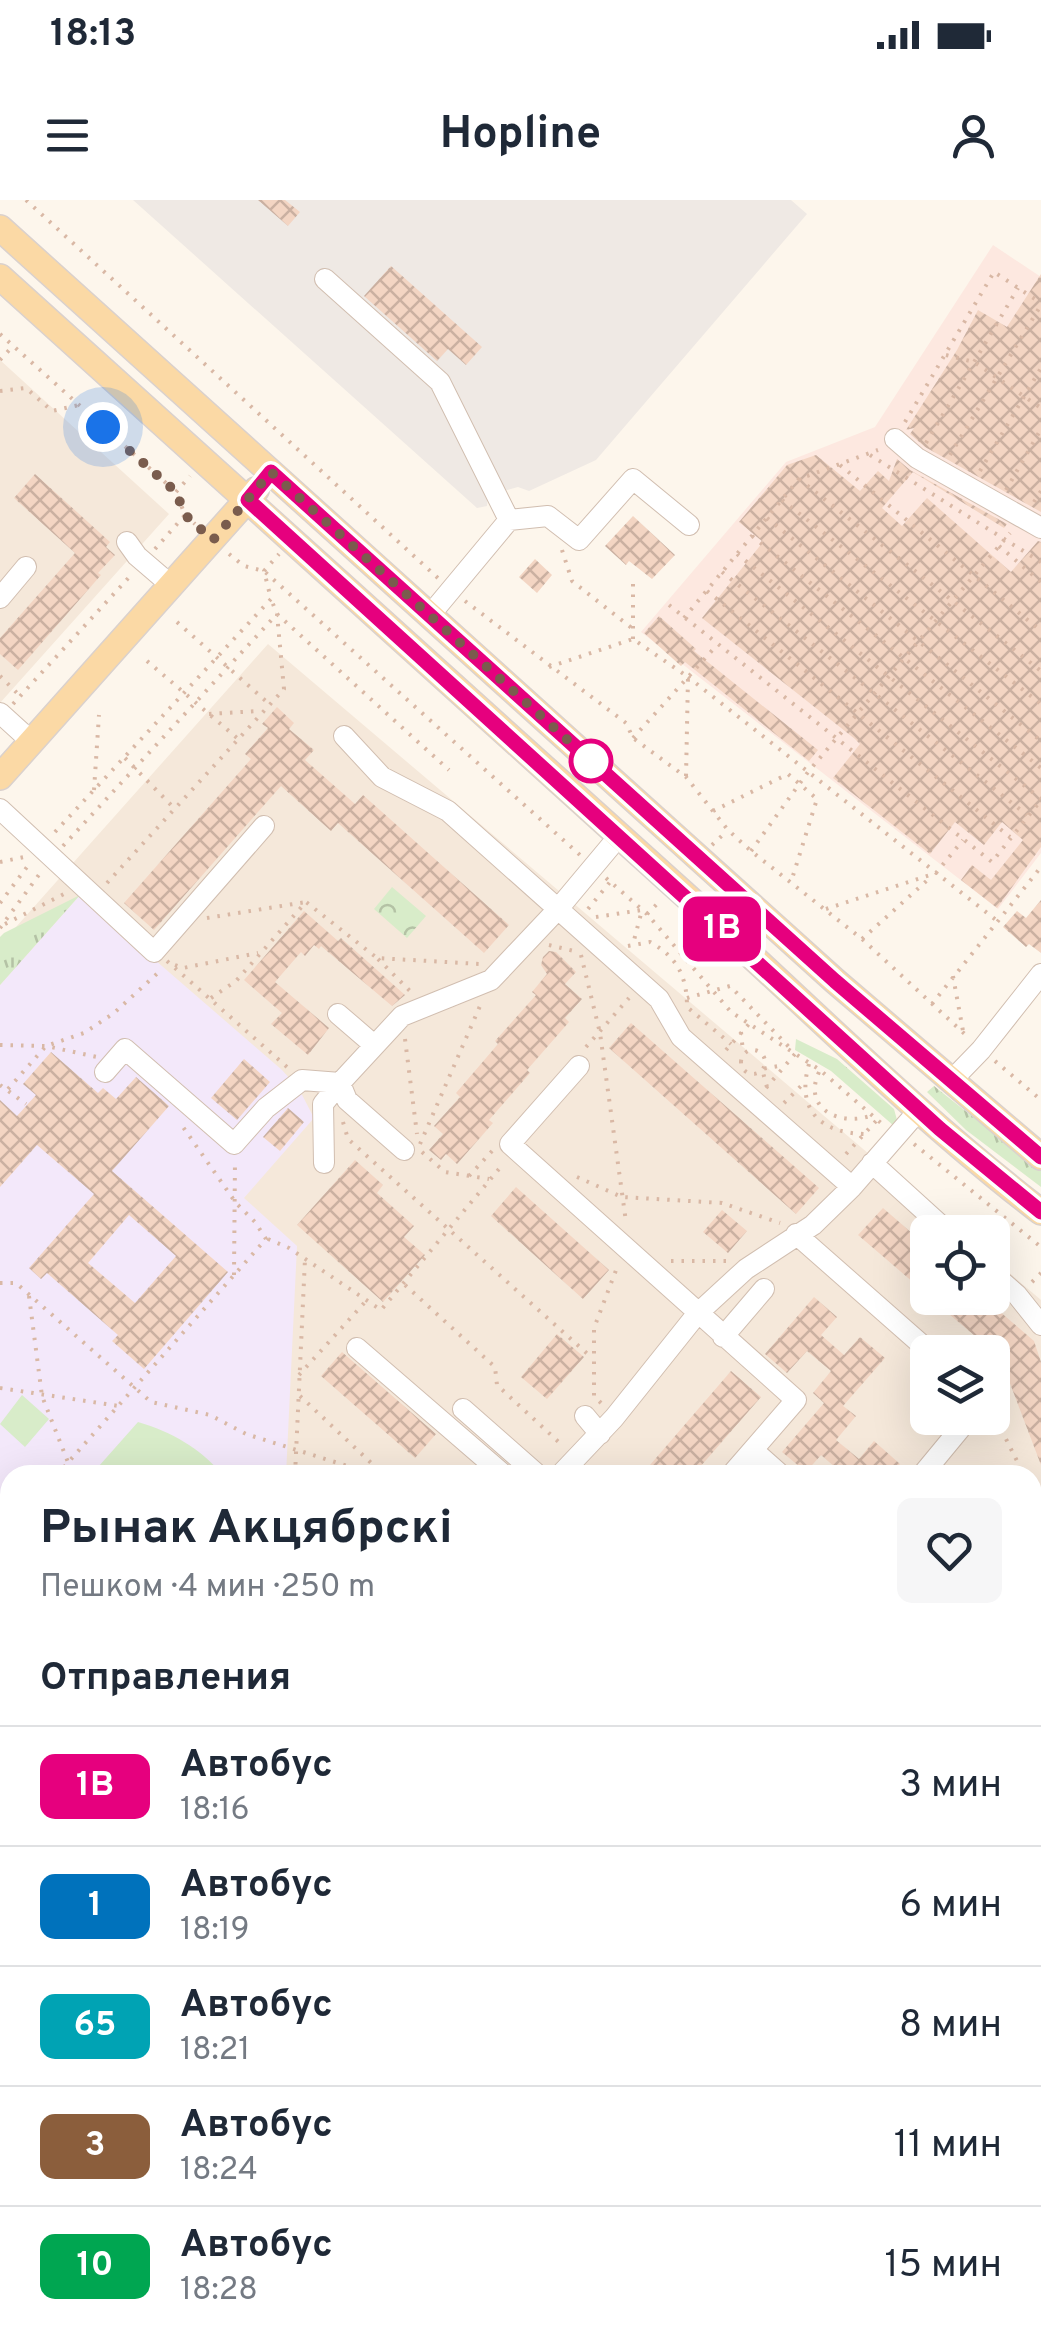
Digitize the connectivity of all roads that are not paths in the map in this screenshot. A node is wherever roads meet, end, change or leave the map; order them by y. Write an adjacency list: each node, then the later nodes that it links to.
1 (0, 228): 5 (main road)
2 (0, 277): 6 (main road)
3 (325, 279): 7 (street)
4 (895, 439): 8 (street)
5 (271, 472): 6 (main road); 14 (main road)
6 (248, 500): 12 (main road); 21 (main road)
7 (509, 520): 9 (street); 14 (street)
8 (1032, 523)
9 (689, 525)
10 (127, 542): 12 (street)
11 (26, 568): 13 (street)
12 (172, 586): 17 (main road)
13 (0, 598)
14 (430, 614): 28 (main road)
15 (2, 714): 17 (street)
16 (344, 736): 22 (street)
17 (32, 742): 18 (main road)
18 (0, 777)
19 (0, 809): 20 (street)
20 (264, 826)
21 (620, 836): 22 (street); 30 (main road)
22 (558, 908): 25 (street); 35 (street)
23 (1041, 974): 28 (street)
24 (338, 1014): 25 (street)
25 (374, 1044): 29 (street)
26 (110, 1066): 29 (street)
27 (578, 1066): 41 (street)
28 (950, 1082): 32 (main road)
29 (340, 1083): 31 (street); 33 (street)
30 (919, 1110): 34 (street); 36 (main road)
31 (411, 1150)
32 (1041, 1157)
33 (324, 1163)
34 (872, 1163): 35 (street); 37 (street)
35 (852, 1187): 38 (street)
36 (1041, 1212)
37 (929, 1215)
38 (786, 1234): 41 (street); 43 (street)
39 (764, 1289): 44 (street)
40 (1010, 1289): 42 (street)
41 (697, 1314): 44 (street); 48 (street)
42 (1041, 1325)
43 (910, 1336)
44 (723, 1337): 50 (street)
45 (357, 1348): 51 (street)
46 (463, 1409): 52 (street)
47 (585, 1416): 48 (street)
48 (607, 1426): 53 (street)
49 (955, 1435): 56 (street)
50 (752, 1450): 54 (street); 55 (street)
51 (492, 1465)
52 (527, 1465)
53 (570, 1465)
54 (739, 1465)
55 (769, 1465)
56 (930, 1465)

